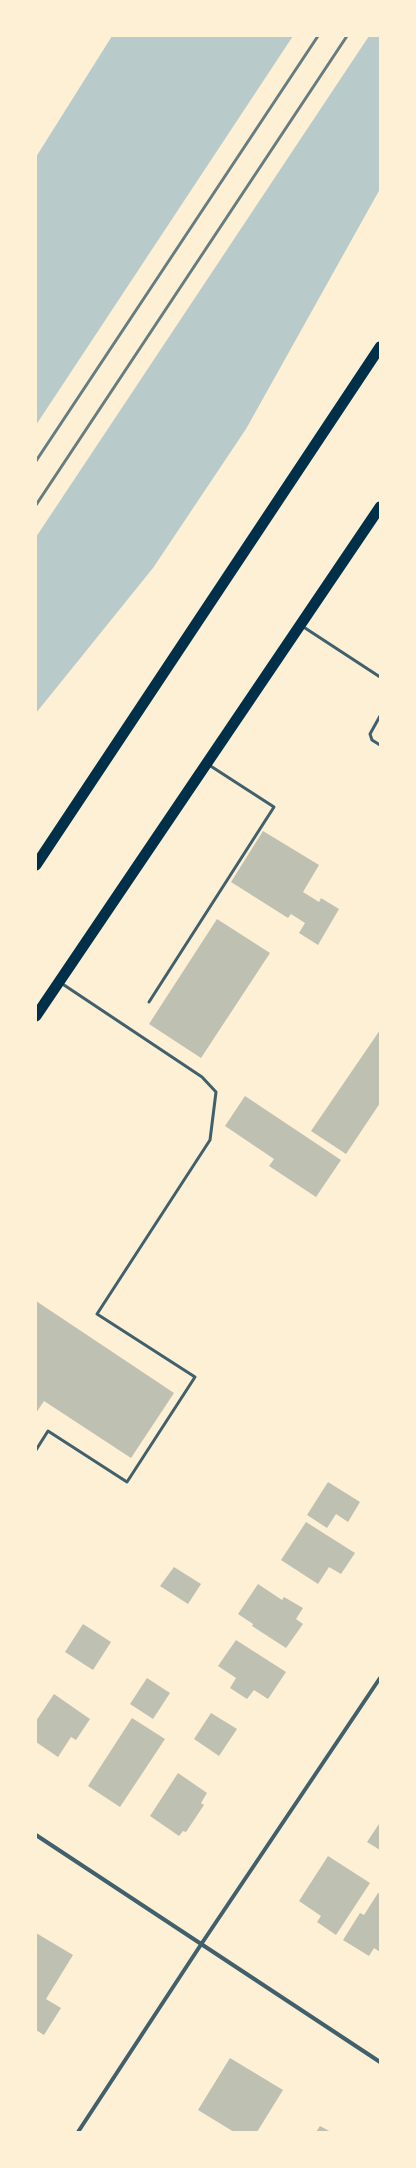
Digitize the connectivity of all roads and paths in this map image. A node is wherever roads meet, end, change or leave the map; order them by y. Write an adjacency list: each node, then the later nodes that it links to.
1 (380, 347): 8 (highway)
2 (380, 507): 3 (highway)
3 (300, 625): 4 (lane); 7 (highway)
4 (380, 677)
5 (380, 716): 6 (lane)
6 (380, 746)
7 (207, 764): 9 (highway); 10 (lane)
8 (36, 865)
9 (59, 982): 11 (highway); 12 (lane)
10 (150, 1002)
11 (36, 1016)
12 (36, 1450)
13 (380, 1678): 15 (street)
14 (36, 1835): 15 (street)
15 (202, 1943): 16 (street); 17 (street)
16 (380, 2062)
17 (78, 2132)

